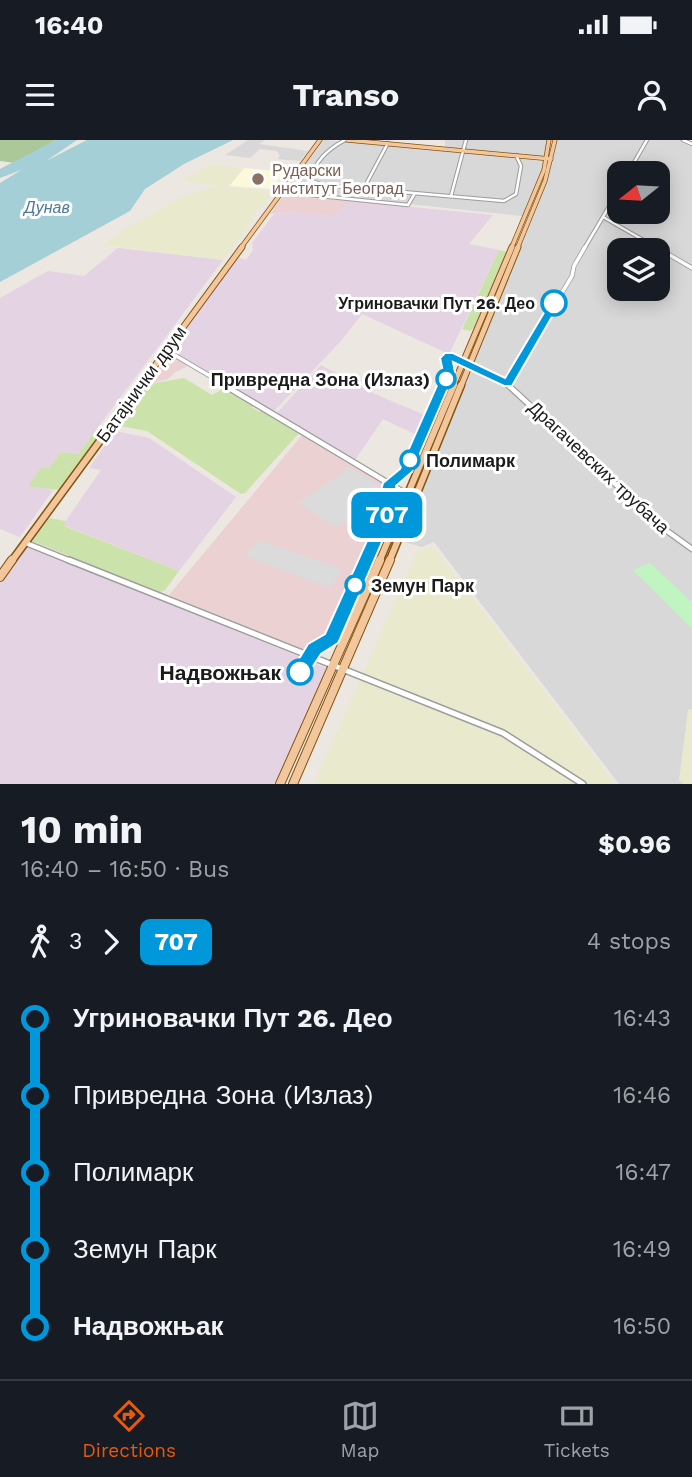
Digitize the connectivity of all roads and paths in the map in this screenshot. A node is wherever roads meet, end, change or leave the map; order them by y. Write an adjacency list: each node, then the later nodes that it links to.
1 (320, 140): 16 (main road, Батајнички друм)
2 (356, 140): 8 (main road); 9 (main road)
3 (466, 140): 11 (street)
4 (549, 140): 13 (main road)
5 (555, 140): 13 (main road)
6 (647, 140): 14 (street)
7 (683, 140): 10 (street)
8 (345, 141): 15 (street)
9 (388, 143): 11 (main road); 15 (street)
10 (692, 144)
11 (466, 149): 12 (main road); 18 (street)
12 (517, 155): 13 (main road); 18 (street)
13 (549, 158): 23 (main road)
14 (635, 161)
15 (364, 188): 17 (street)
16 (282, 192): 17 (street); 22 (main road, Батајнички друм)
17 (415, 193): 18 (street)
18 (451, 196)
19 (607, 210): 20 (street)
20 (603, 217): 21 (street); 24 (street)
21 (692, 268)
22 (166, 350): 25 (street); 26 (main road, Батајнички друм)
23 (466, 364): 24 (street, Драгачевских трубача); 25 (main road)
24 (508, 383): 27 (street, Драгачевских трубача)
25 (411, 496): 29 (main road); 30 (main road)
26 (25, 542): 28 (main road, Батајнички друм); 29 (street)
27 (692, 549)
28 (0, 577)
29 (335, 666): 30 (street); 31 (main road)
30 (344, 670): 32 (main road); 33 (street)
31 (280, 784)
32 (293, 784)
33 (583, 784)

